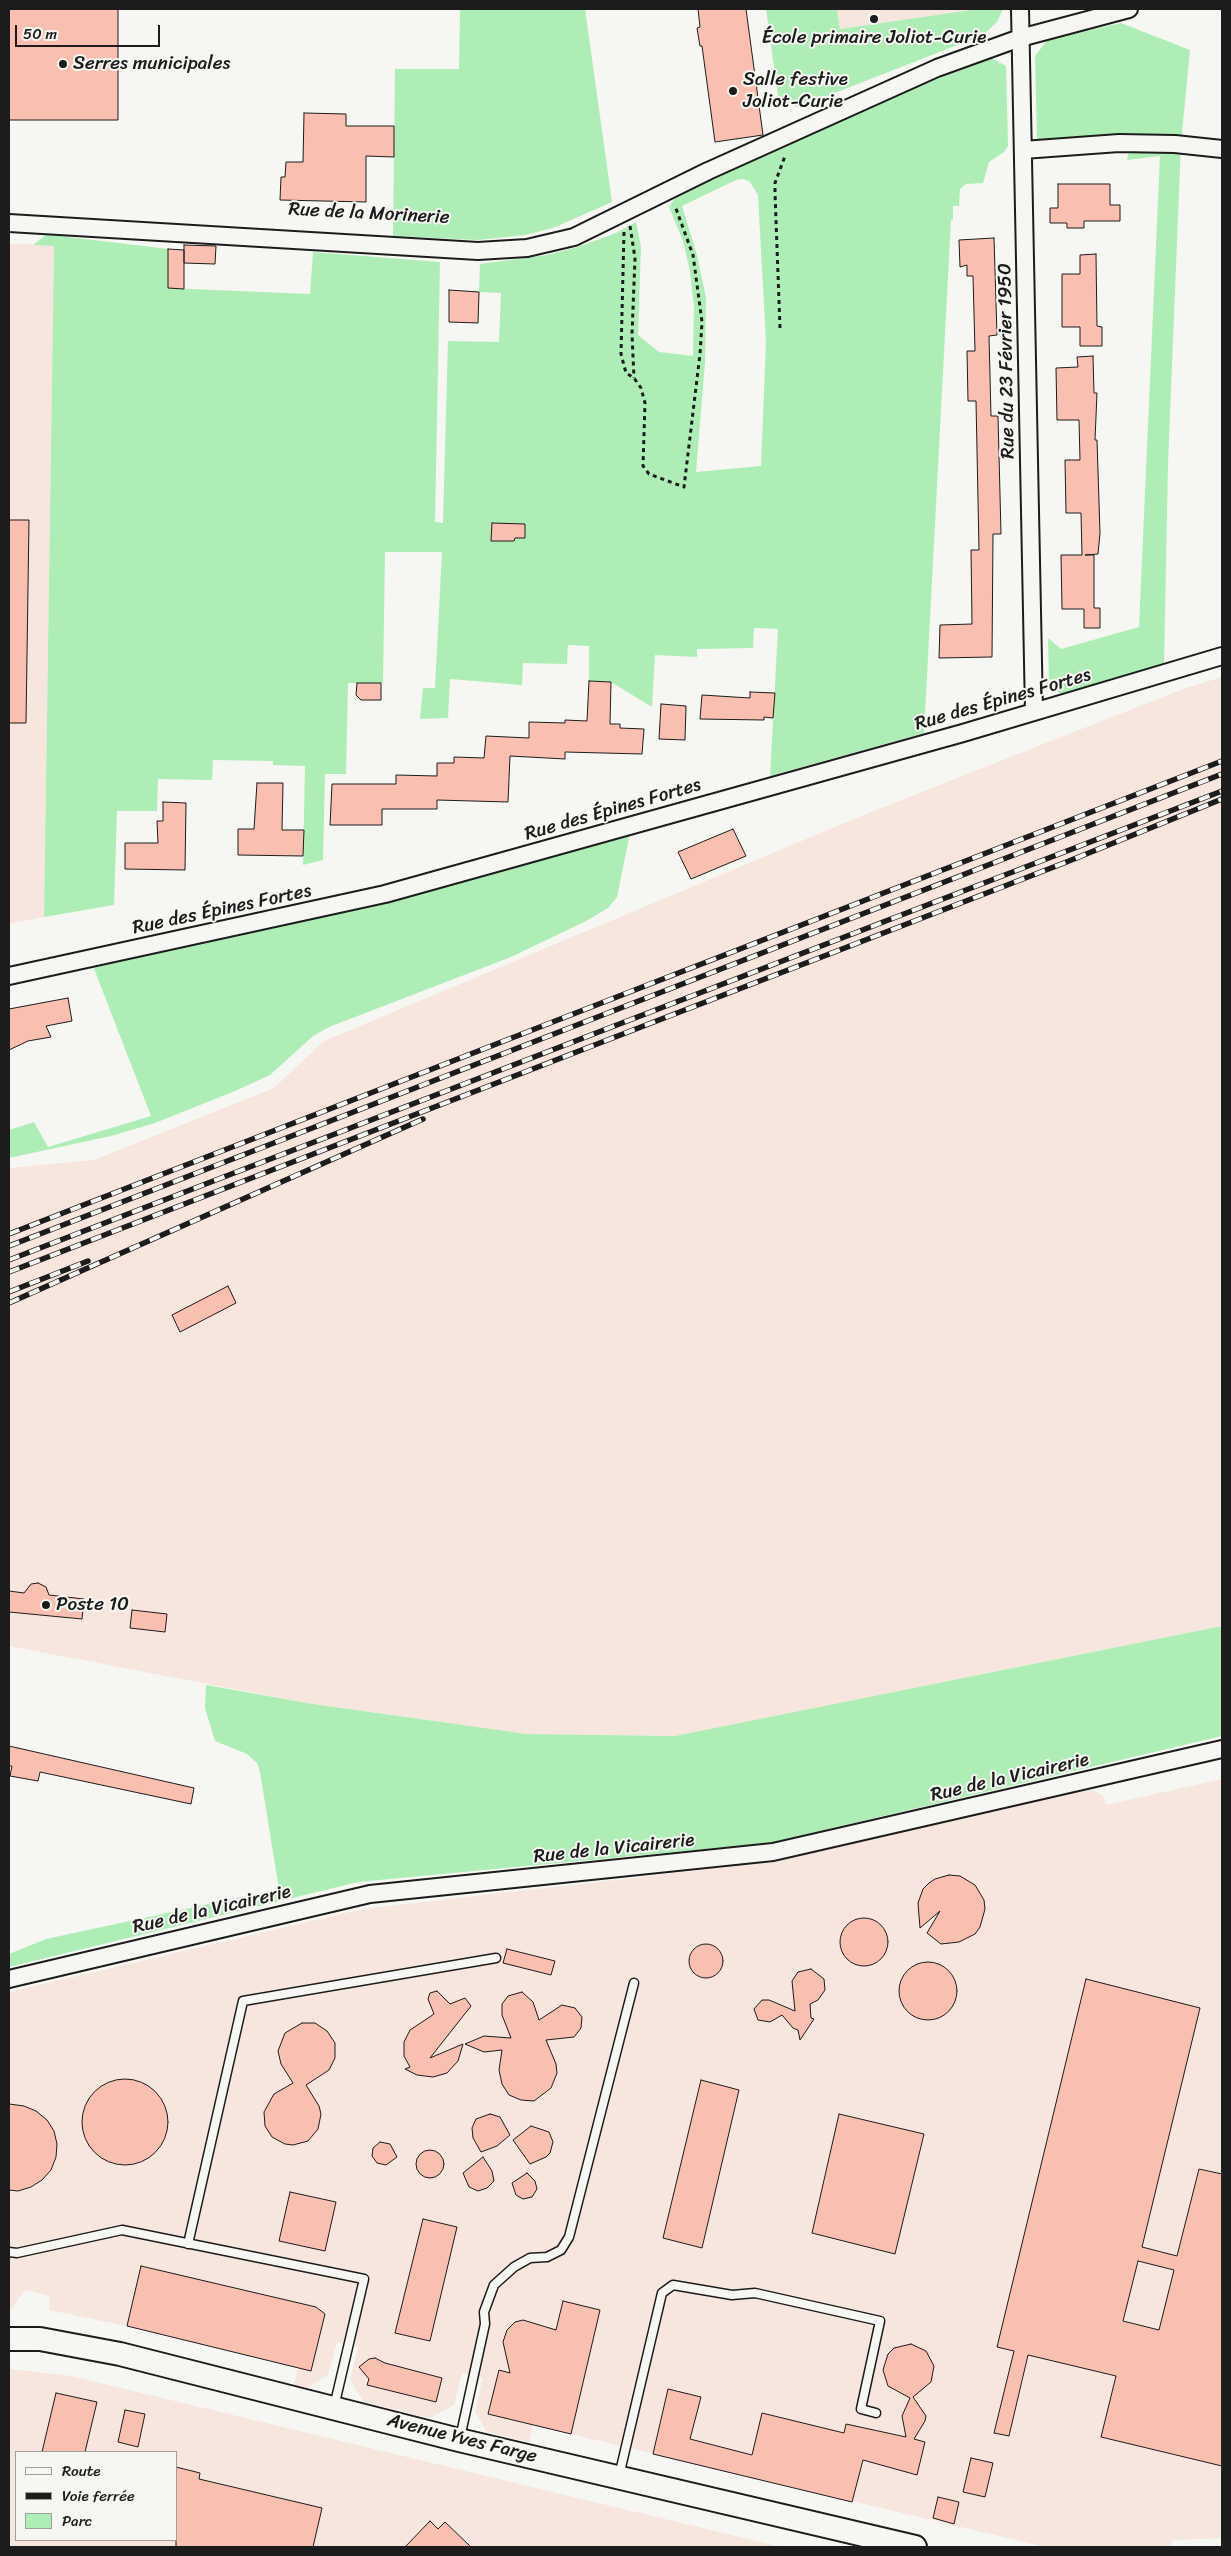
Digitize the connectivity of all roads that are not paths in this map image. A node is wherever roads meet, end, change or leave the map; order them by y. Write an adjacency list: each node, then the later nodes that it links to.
1 (1020, 9): 3 (street, Rue du 23 Février 1950)
2 (1129, 9): 3 (street, Rue de la Morinerie)
3 (1020, 38): 5 (street, Rue du 23 Février 1950); 6 (street, Rue de la Morinerie)
4 (1222, 149): 5 (street)
5 (1023, 150): 8 (street, Rue du 23 Février 1950)
6 (9, 223)
7 (1222, 656): 8 (street, Rue des Épines Fortes)
8 (1034, 712): 9 (street, Rue des Épines Fortes)
9 (9, 976)
10 (1222, 1749): 12 (street, Rue de la Vicairerie)
11 (496, 1958): 14 (lane)
12 (9, 1979)
13 (634, 1982): 19 (lane)
14 (188, 2244): 15 (lane); 17 (lane)
15 (9, 2252)
16 (9, 2339): 17 (street, Avenue Yves Farge)
17 (334, 2407): 19 (street, Avenue Yves Farge)
18 (876, 2413): 20 (lane)
19 (459, 2440): 20 (street, Avenue Yves Farge)
20 (619, 2476): 21 (street, Avenue Yves Farge)
21 (915, 2547)

